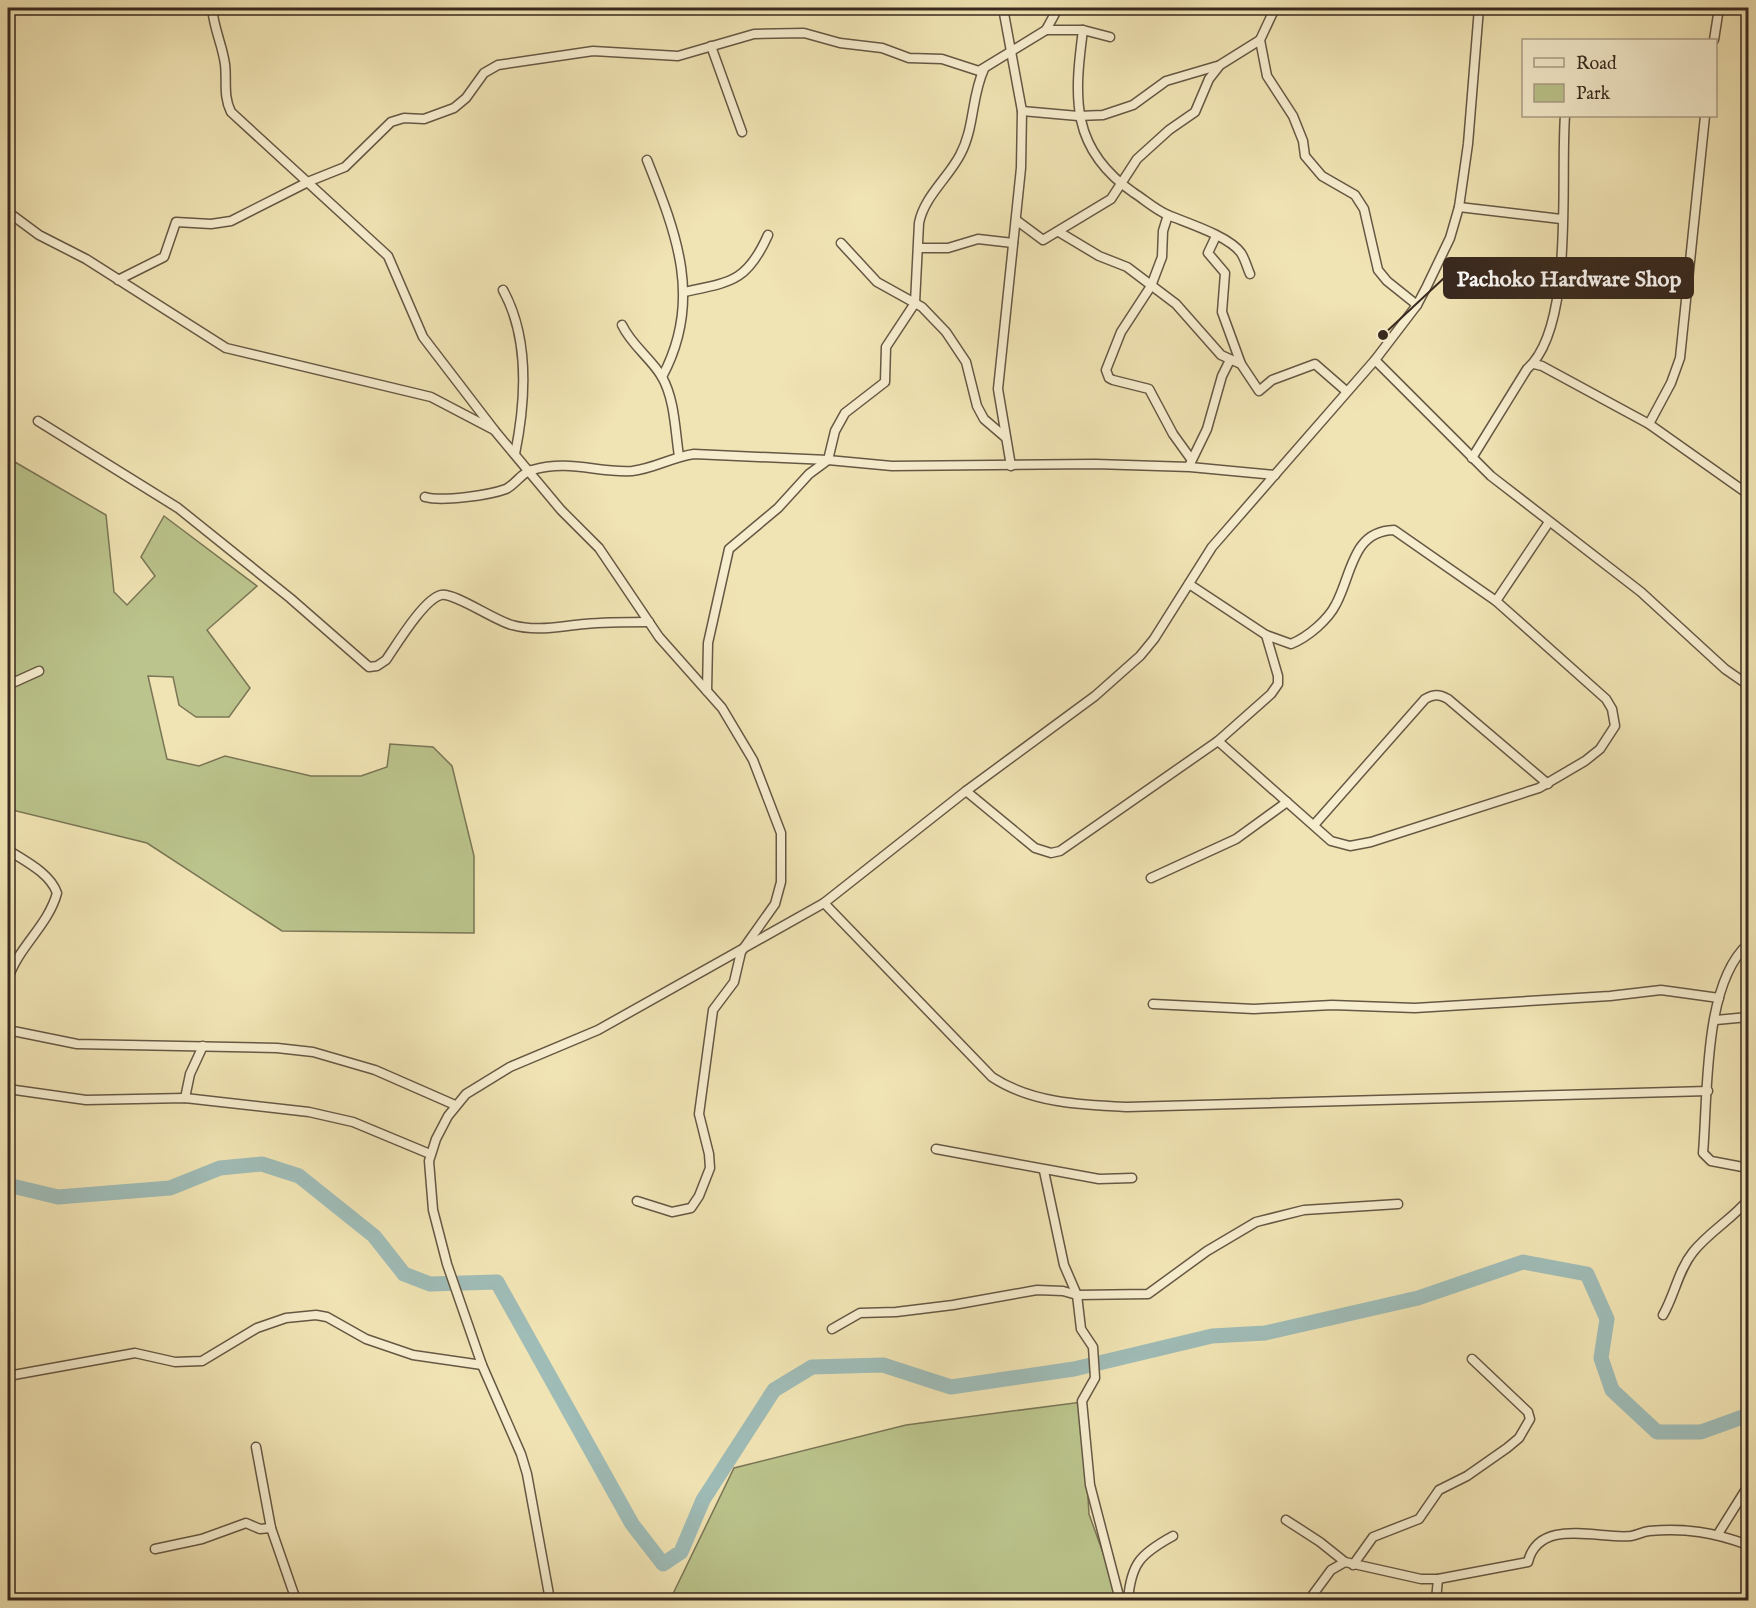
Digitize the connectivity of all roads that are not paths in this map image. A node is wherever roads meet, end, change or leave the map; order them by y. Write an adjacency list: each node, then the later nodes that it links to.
1 (212, 8): 22 (street)
2 (1003, 8): 13 (street)
3 (1058, 8): 7 (street)
4 (1275, 8): 11 (street)
5 (1479, 8): 24 (street)
6 (1719, 8): 10 (street)
7 (1046, 30): 8 (street); 13 (street)
8 (1083, 30): 9 (street); 17 (street)
9 (1110, 37)
10 (1714, 39)
11 (1260, 40): 14 (street); 41 (street)
12 (711, 46): 15 (street); 20 (street); 22 (street)
13 (1011, 51): 15 (street); 16 (street)
14 (1220, 65): 17 (street); 23 (street)
15 (984, 69): 34 (street)
16 (1022, 111): 17 (street); 28 (street)
17 (1078, 116): 23 (street)
18 (1565, 117): 27 (street)
19 (1705, 117): 50 (street)
20 (742, 132)
21 (647, 160): 39 (street)
22 (309, 181): 36 (street); 51 (street)
23 (1122, 185): 26 (street); 29 (street)
24 (1459, 207): 27 (street); 41 (street)
25 (8, 212): 36 (street)
26 (1168, 215): 31 (street); 37 (street)
27 (1562, 219): 46 (street)
28 (1016, 220): 29 (street); 33 (street)
29 (1059, 232): 37 (street)
30 (768, 235): 39 (street)
31 (1216, 236): 35 (street); 45 (street)
32 (841, 243): 40 (street)
33 (1013, 243): 34 (street); 52 (street)
34 (919, 248): 40 (street)
35 (1250, 274)
36 (118, 280): 51 (street)
37 (1151, 286): 43 (street); 57 (street)
38 (503, 290): 53 (street)
39 (684, 292): 47 (street)
40 (915, 303): 52 (street); 56 (street)
41 (1417, 305): 44 (street)
42 (622, 325): 47 (street)
43 (1230, 360): 45 (street); 57 (street)
44 (1375, 360): 48 (street); 55 (street)
45 (1241, 364): 48 (street)
46 (1534, 364): 50 (street); 55 (street)
47 (662, 377): 54 (street)
48 (1346, 391): 60 (street)
49 (38, 421): 66 (street)
50 (1649, 424): 61 (street)
51 (495, 431): 53 (street)
52 (1005, 437): 58 (street)
53 (515, 454): 59 (street)
54 (679, 456): 56 (street); 59 (street)
55 (1472, 458): 63 (street)
56 (828, 460): 58 (street); 71 (street)
57 (1190, 463): 58 (street); 60 (street)
58 (1011, 466)
59 (529, 470): 62 (street); 66 (street)
60 (1275, 475): 64 (street)
61 (1749, 494)
62 (425, 497)
63 (1549, 522): 65 (street); 70 (street)
64 (1189, 584): 67 (street); 74 (street)
65 (1496, 601): 67 (street); 73 (street)
66 (649, 622): 71 (street)
67 (1266, 635): 72 (street)
68 (39, 671): 69 (street)
69 (8, 685)
70 (1749, 685)
71 (708, 691): 81 (street)
72 (1218, 741): 74 (street); 75 (street)
73 (1548, 784): 76 (street); 76 (street)
74 (966, 791): 79 (street)
75 (1287, 802): 76 (street); 78 (street)
76 (1314, 825)
77 (8, 850): 82 (street)
78 (1151, 878)
79 (824, 903): 81 (street); 90 (street)
80 (1749, 944): 83 (street)
81 (741, 952): 92 (street); 99 (street)
82 (8, 979)
83 (1719, 998): 84 (street); 86 (street)
84 (1153, 1004)
85 (1749, 1017): 86 (street)
86 (1716, 1020): 90 (street)
87 (8, 1030): 88 (street)
88 (203, 1046): 91 (street); 92 (street)
89 (8, 1089): 91 (street)
90 (1708, 1091): 95 (street)
91 (184, 1098): 94 (street)
92 (455, 1105): 94 (street)
93 (936, 1149): 96 (street)
94 (430, 1154): 105 (street)
95 (1749, 1168)
96 (1044, 1171): 97 (street); 101 (street)
97 (1132, 1178)
98 (1749, 1200): 102 (street)
99 (637, 1201)
100 (1398, 1204): 101 (street)
101 (1077, 1295): 103 (street); 119 (street)
102 (1662, 1315)
103 (832, 1329)
104 (1472, 1359): 115 (street)
105 (482, 1365): 106 (street); 118 (street)
106 (8, 1376)
107 (256, 1447): 110 (street)
108 (1749, 1485): 111 (street)
109 (1286, 1520): 115 (street)
110 (272, 1528): 114 (street); 117 (street)
111 (1718, 1534): 113 (street); 116 (street)
112 (1173, 1536): 120 (street)
113 (1749, 1545)
114 (155, 1549)
115 (1349, 1563): 116 (street); 121 (street)
116 (1438, 1579): 122 (street)
117 (296, 1600)
118 (550, 1600)
119 (1120, 1600)
120 (1128, 1600)
121 (1309, 1600)
122 (1436, 1600)

